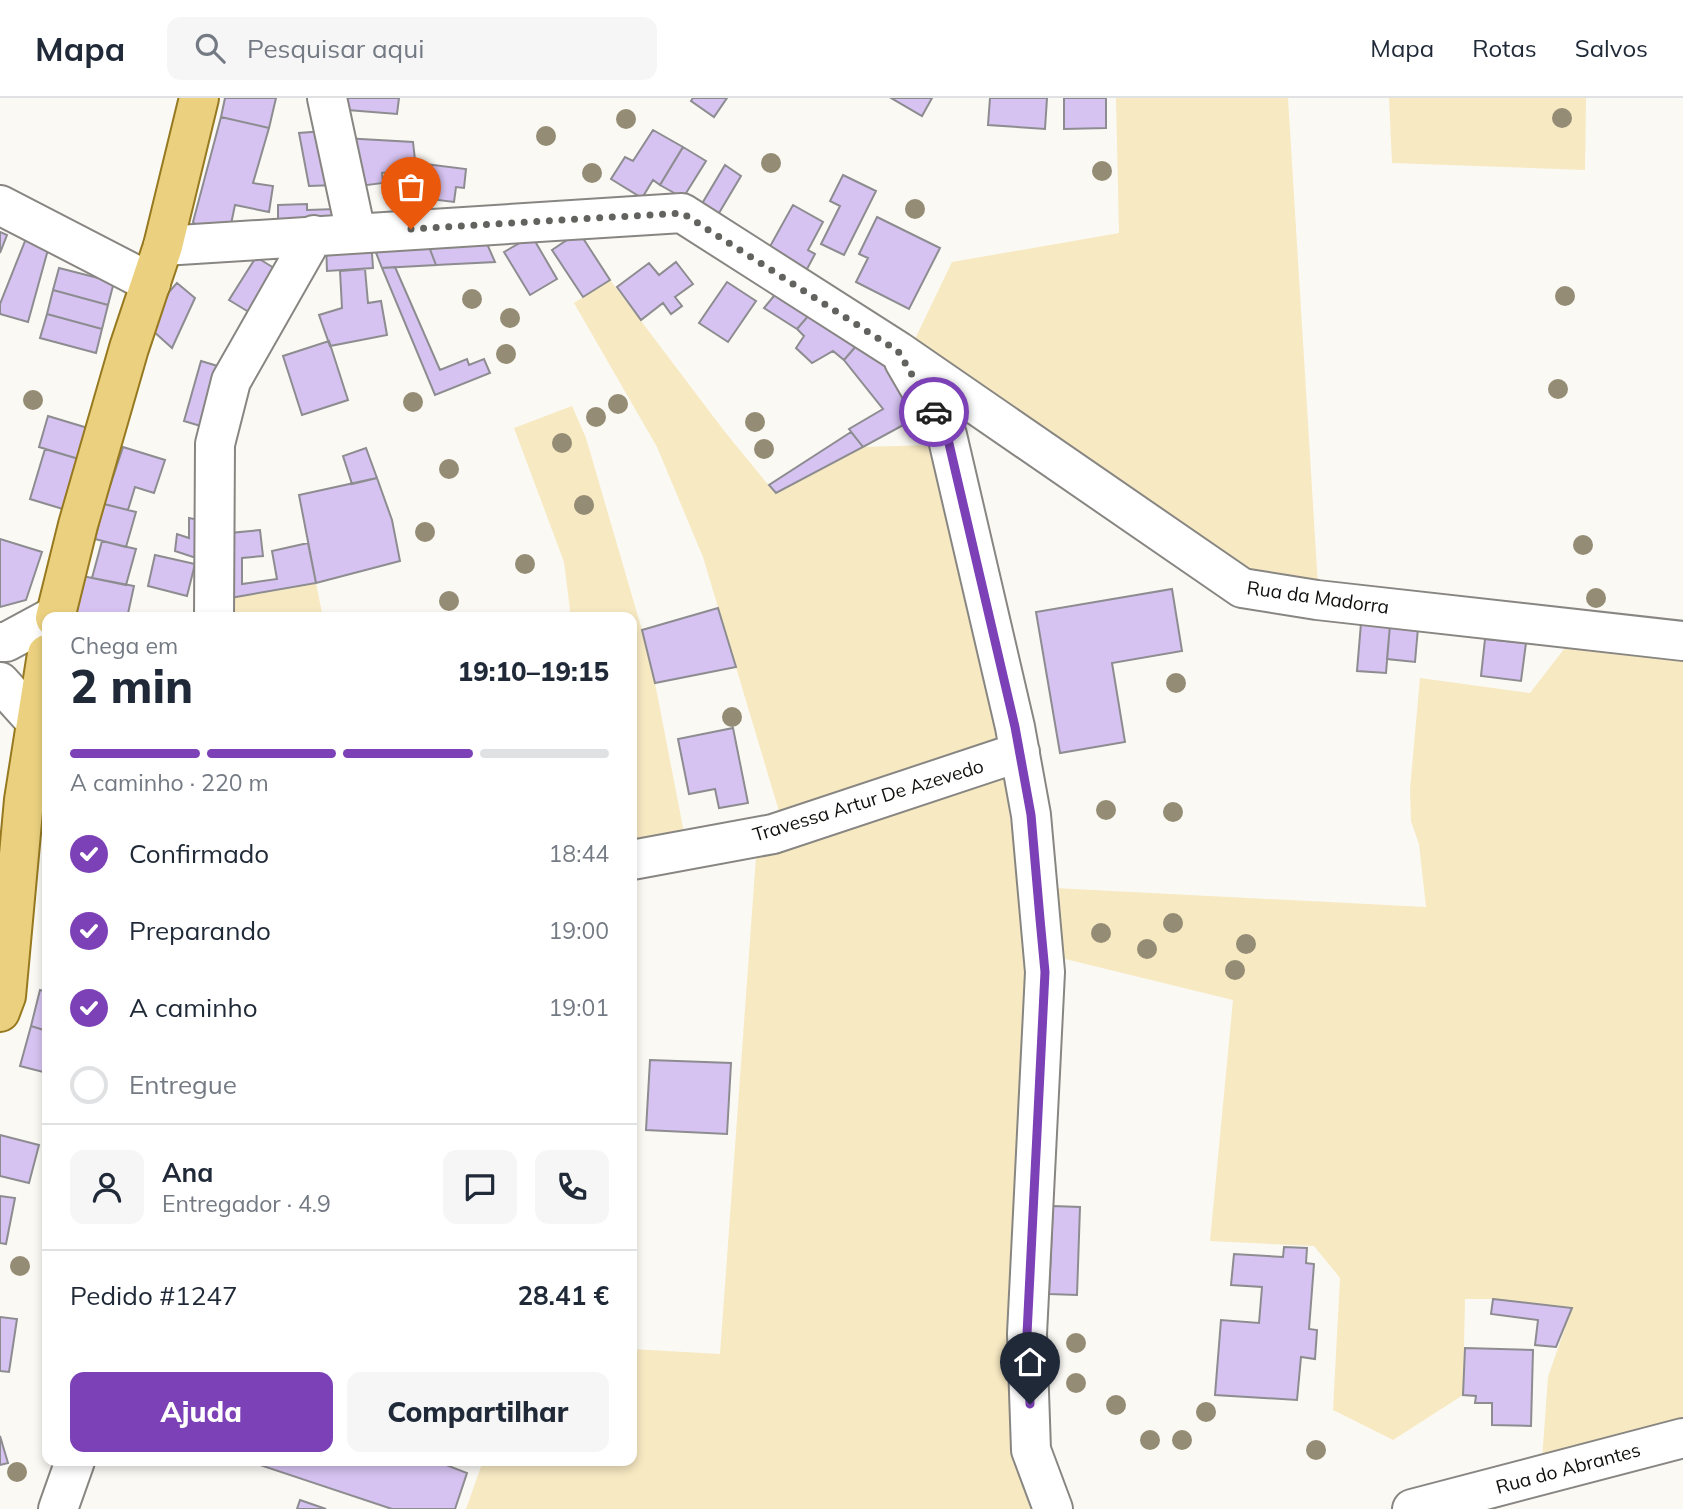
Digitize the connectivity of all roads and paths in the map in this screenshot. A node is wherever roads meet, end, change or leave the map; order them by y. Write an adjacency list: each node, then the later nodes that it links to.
1 (199, 98): 6 (main road)
2 (327, 98): 4 (street)
3 (0, 205): 7 (street)
4 (356, 233): 5 (street, Rua da Madorra); 8 (street, Rua da Madorra)
5 (314, 235): 6 (street, Rua da Madorra); 10 (street)
6 (163, 246): 7 (main road)
7 (151, 283): 9 (main road)
8 (898, 351): 12 (street, Rua da Madorra); 17 (street)
9 (54, 612)
10 (214, 612)
11 (42, 623): 13 (street)
12 (1683, 641)
13 (0, 642)
14 (0, 682): 16 (street)
15 (42, 685): 16 (main road)
16 (36, 722): 19 (main road)
17 (1020, 752): 18 (street, Travessa Artur De Azevedo); 23 (street)
18 (637, 859)
19 (0, 1012)
20 (1683, 1438): 24 (street, Rua do Abrantes)
21 (73, 1466): 22 (street)
22 (58, 1509)
23 (1053, 1509)
24 (1412, 1509)

